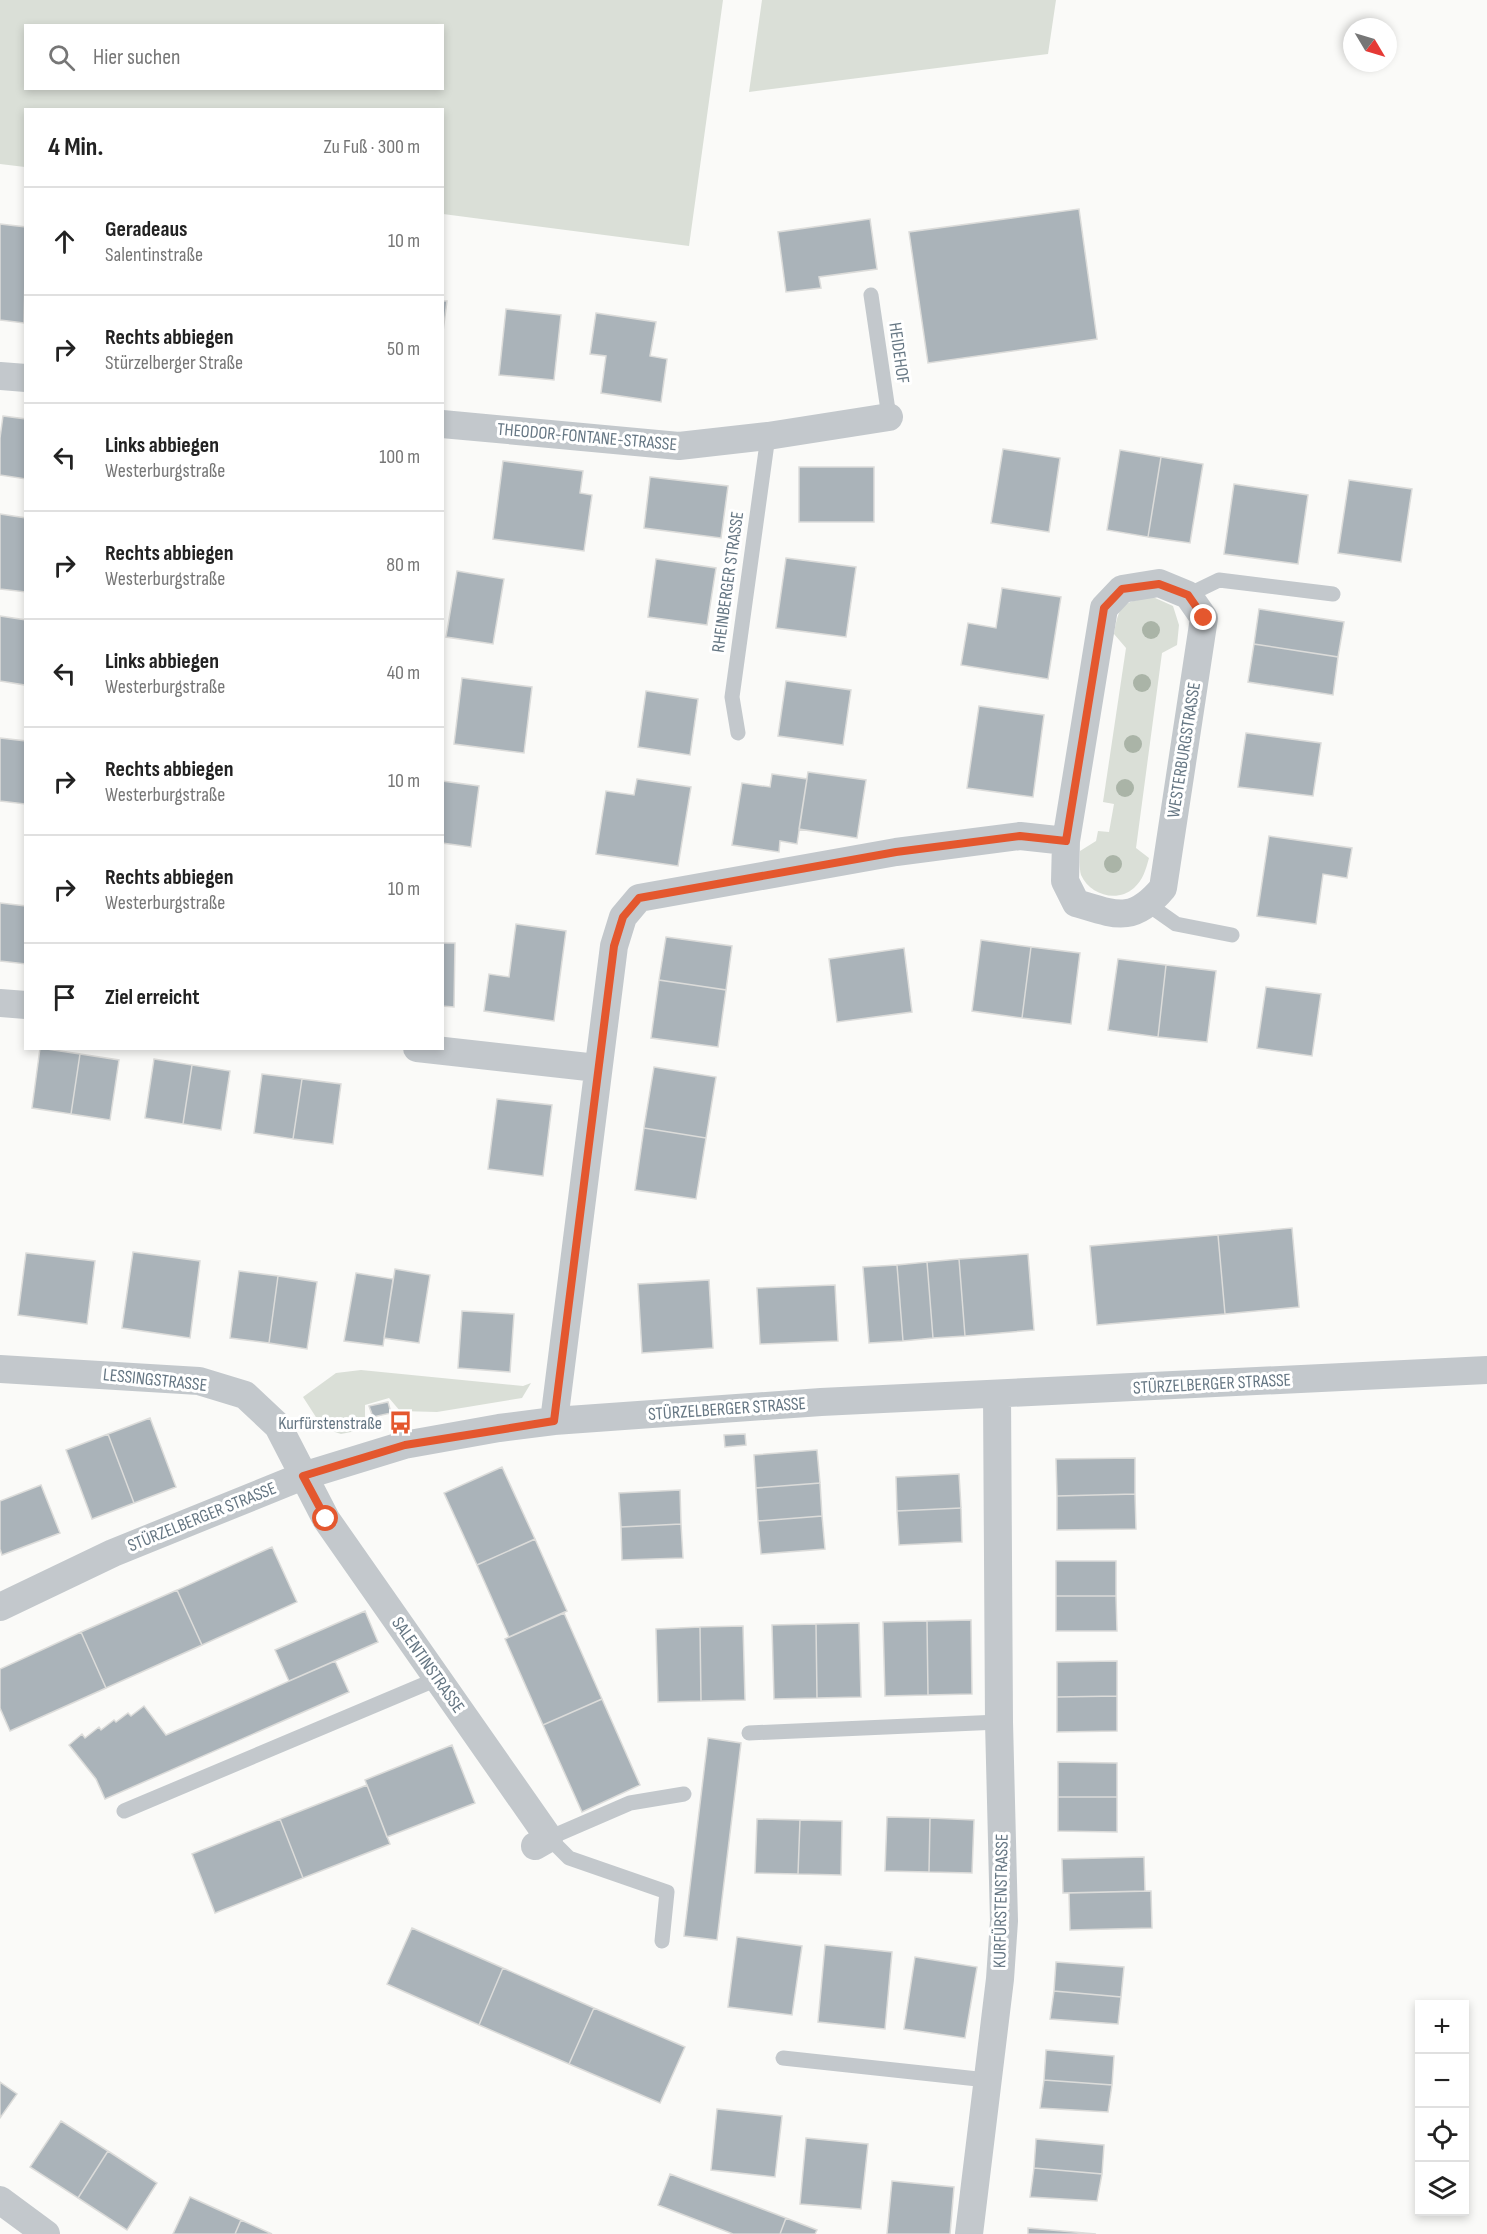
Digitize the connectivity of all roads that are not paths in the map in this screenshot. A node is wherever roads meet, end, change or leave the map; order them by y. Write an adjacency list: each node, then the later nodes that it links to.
1 (871, 295): 4 (lane, HEIDEHOF)
2 (0, 376): 3 (street)
3 (24, 378)
4 (889, 417): 6 (street, THEODOR-FONTANE-STRASSE)
5 (444, 423): 6 (street, THEODOR-FONTANE-STRASSE)
6 (768, 436): 9 (lane, RHEINBERGER STRASSE)
7 (1333, 594): 8 (lane)
8 (1188, 595): 10 (street); 11 (street, WESTERBURGSTRASSE)
9 (738, 733)
10 (1066, 841): 11 (street); 16 (street)
11 (1149, 905): 12 (lane)
12 (1232, 935)
13 (0, 1003): 14 (street)
14 (24, 1005)
15 (435, 1050): 16 (street)
16 (597, 1068): 20 (street)
17 (0, 1368): 21 (street, LESSINGSTRASSE)
18 (1487, 1370): 19 (street, STÜRZELBERGER STRASSE)
19 (997, 1394): 20 (street, STÜRZELBERGER STRASSE); 24 (street, KURFÜRSTENSTRASSE)
20 (554, 1421): 21 (street, STÜRZELBERGER STRASSE)
21 (303, 1476): 22 (street, STÜRZELBERGER STRASSE); 23 (street, SALENTINSTRASSE)
22 (0, 1607)
23 (437, 1679): 27 (lane); 28 (street, SALENTINSTRASSE)
24 (999, 1722): 25 (lane); 31 (street, KURFÜRSTENSTRASSE)
25 (749, 1733)
26 (684, 1794): 28 (lane)
27 (124, 1811)
28 (542, 1842): 29 (lane)
29 (662, 1941)
30 (783, 2058): 31 (lane)
31 (987, 2080): 34 (street, KURFÜRSTENSTRASSE)
32 (0, 2200): 33 (street)
33 (46, 2234)
34 (969, 2234)

